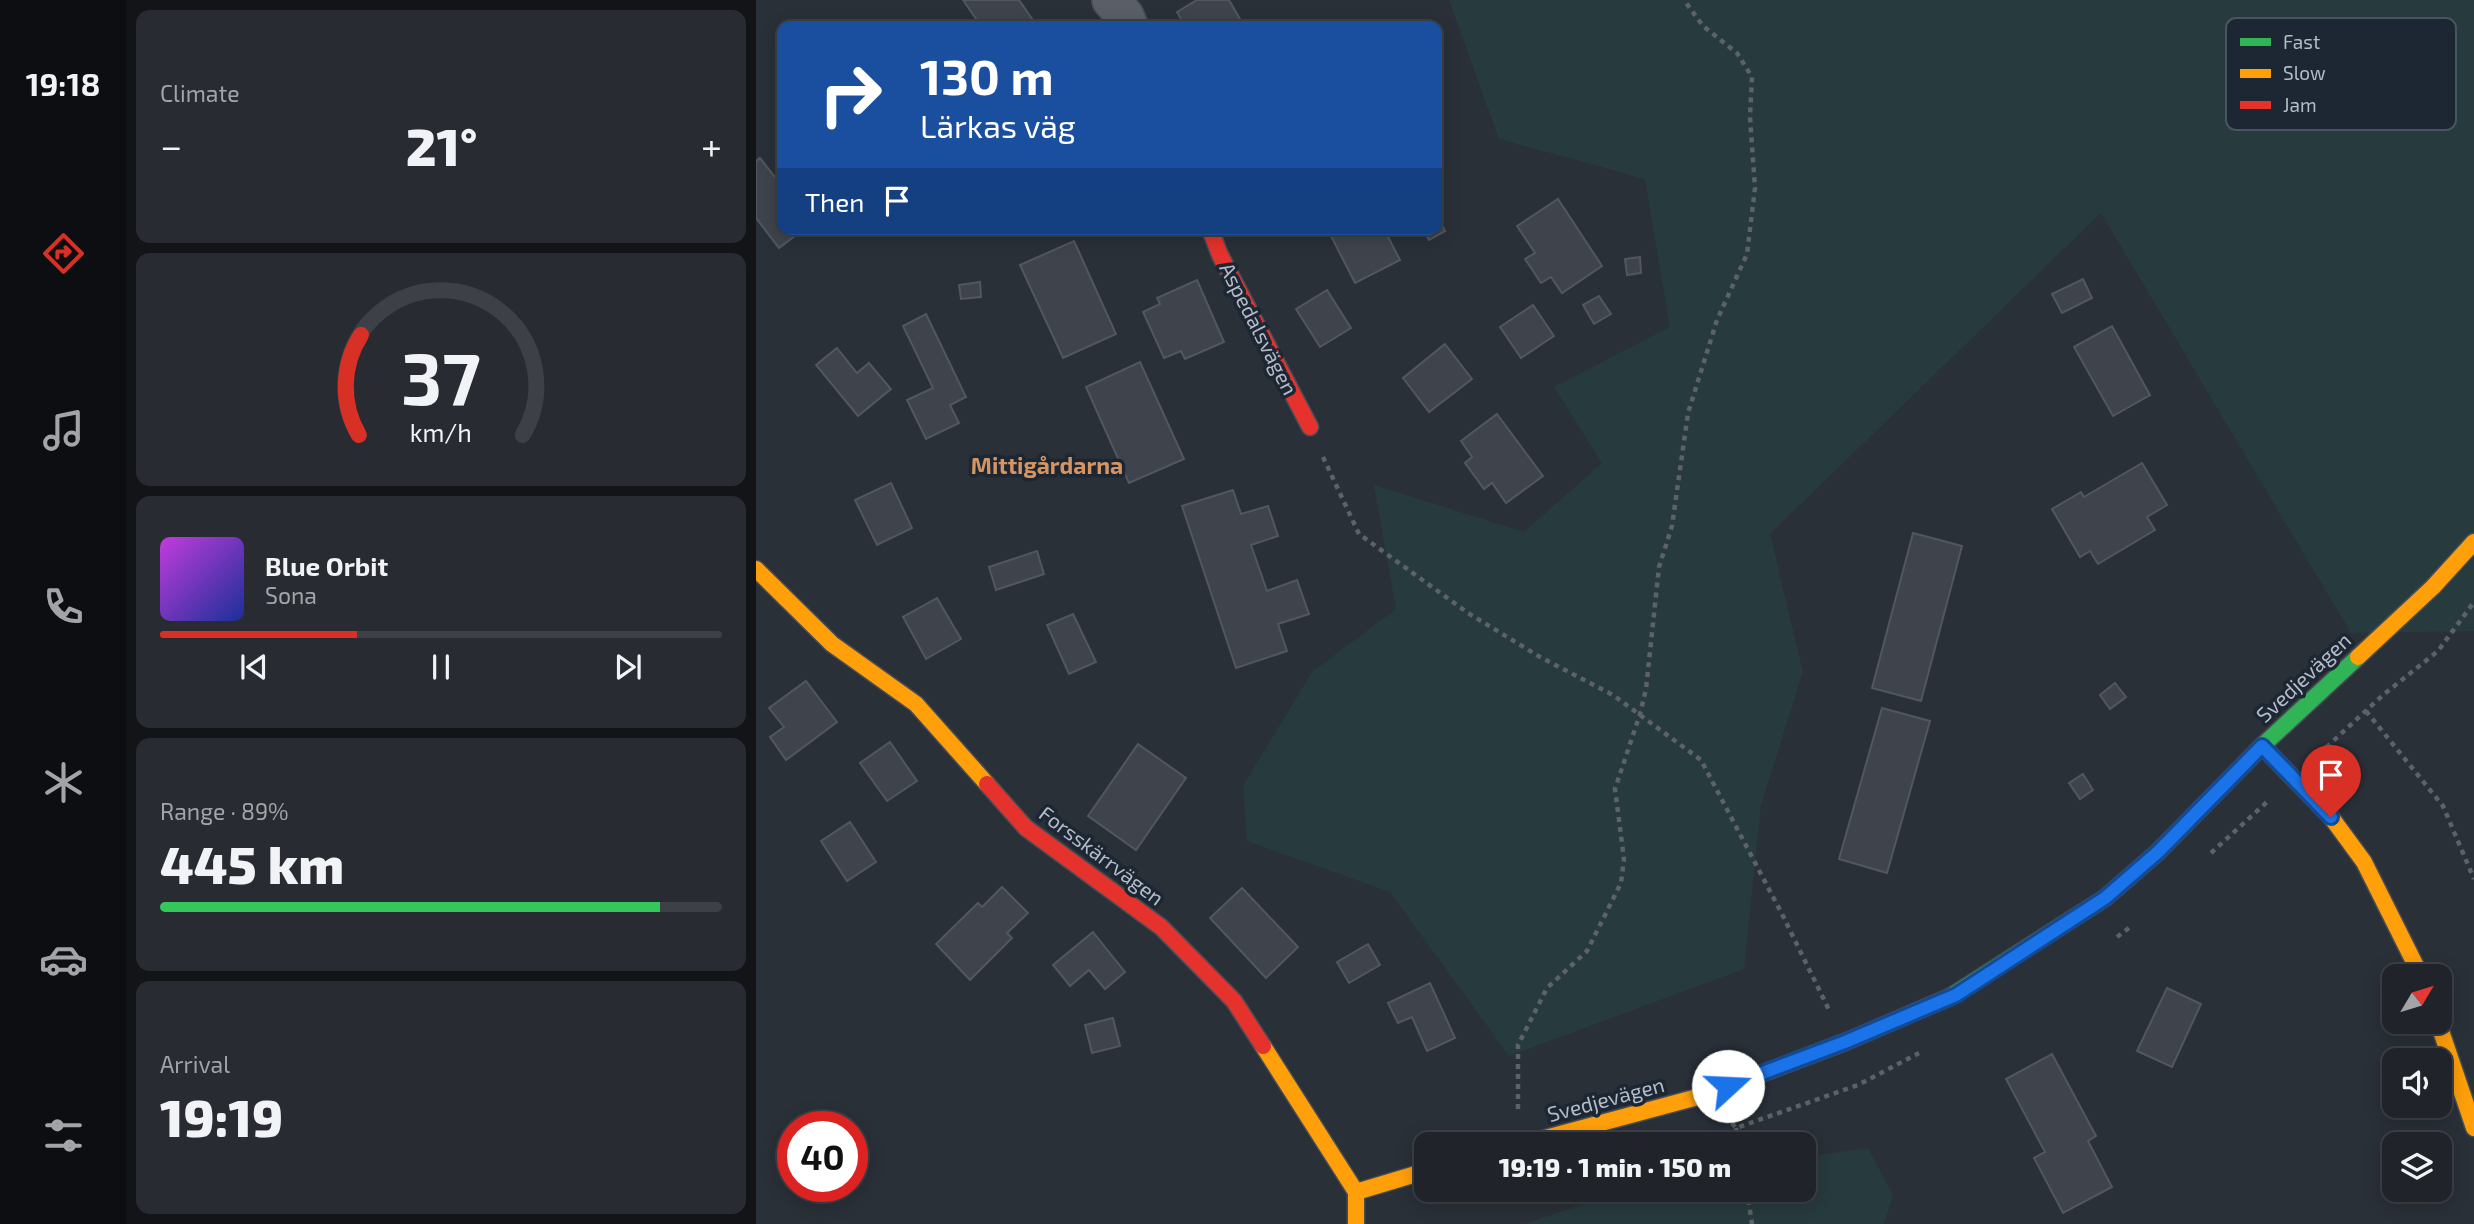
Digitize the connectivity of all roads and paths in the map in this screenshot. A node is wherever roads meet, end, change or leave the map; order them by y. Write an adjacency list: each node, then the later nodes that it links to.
1 (1111, 0): 3 (street)
2 (1684, 0): 9 (path)
3 (1127, 21)
4 (1212, 235): 5 (street, Aspedalsvägen)
5 (1310, 427): 9 (path)
6 (2474, 542): 10 (street, Svedjevägen)
7 (756, 569): 22 (street, Forsskärrvägen)
8 (2366, 711): 11 (path)
9 (1640, 714): 14 (path); 18 (path)
10 (2262, 746): 12 (street); 14 (street, Svedjevägen)
11 (2474, 879)
12 (2415, 964)
13 (2442, 1034): 17 (street)
14 (1845, 1042): 15 (path); 19 (street, Svedjevägen)
15 (1858, 1085)
16 (1736, 1128): 20 (path)
17 (2474, 1128)
18 (1522, 1132)
19 (1569, 1132)
20 (1737, 1132)
21 (1414, 1175): 22 (street)
22 (1356, 1192): 24 (street)
23 (1749, 1202): 25 (path)
24 (1356, 1224)
25 (1752, 1224)

